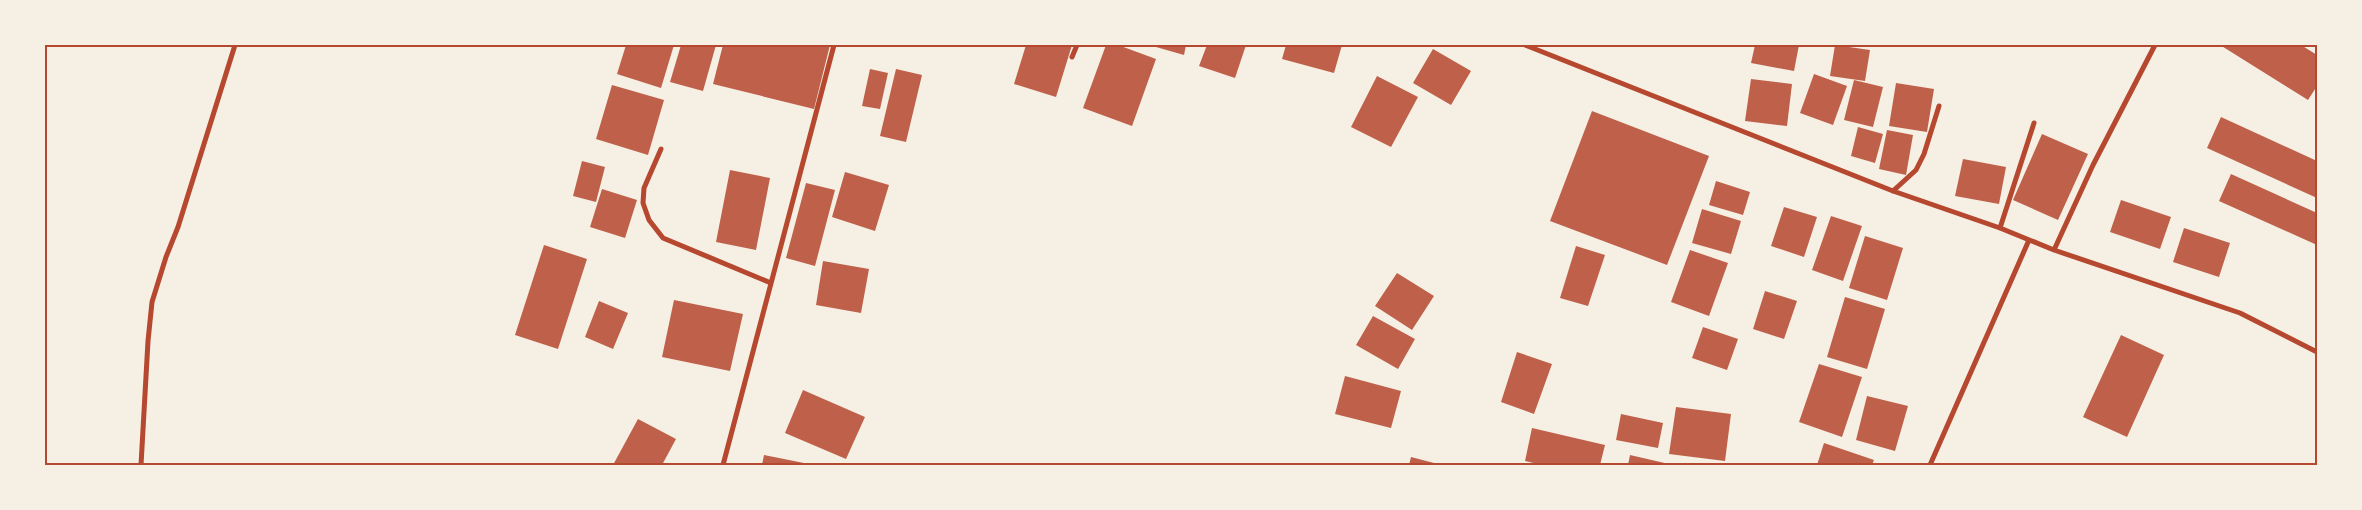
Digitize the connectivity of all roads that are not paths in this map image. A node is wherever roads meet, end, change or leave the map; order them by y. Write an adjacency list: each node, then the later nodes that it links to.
1 (235, 45): 16 (street)
2 (834, 45): 14 (street)
3 (1077, 45): 6 (street)
4 (1525, 45): 10 (street)
5 (2156, 45): 13 (street)
6 (1072, 57)
7 (1939, 106): 10 (street)
8 (2034, 123): 11 (street)
9 (661, 149): 14 (street)
10 (1893, 191): 11 (street)
11 (2000, 228): 12 (street)
12 (2029, 240): 13 (street); 18 (street)
13 (2054, 250): 15 (street)
14 (771, 283): 17 (street)
15 (2317, 352)
16 (141, 465)
17 (723, 465)
18 (1930, 465)

